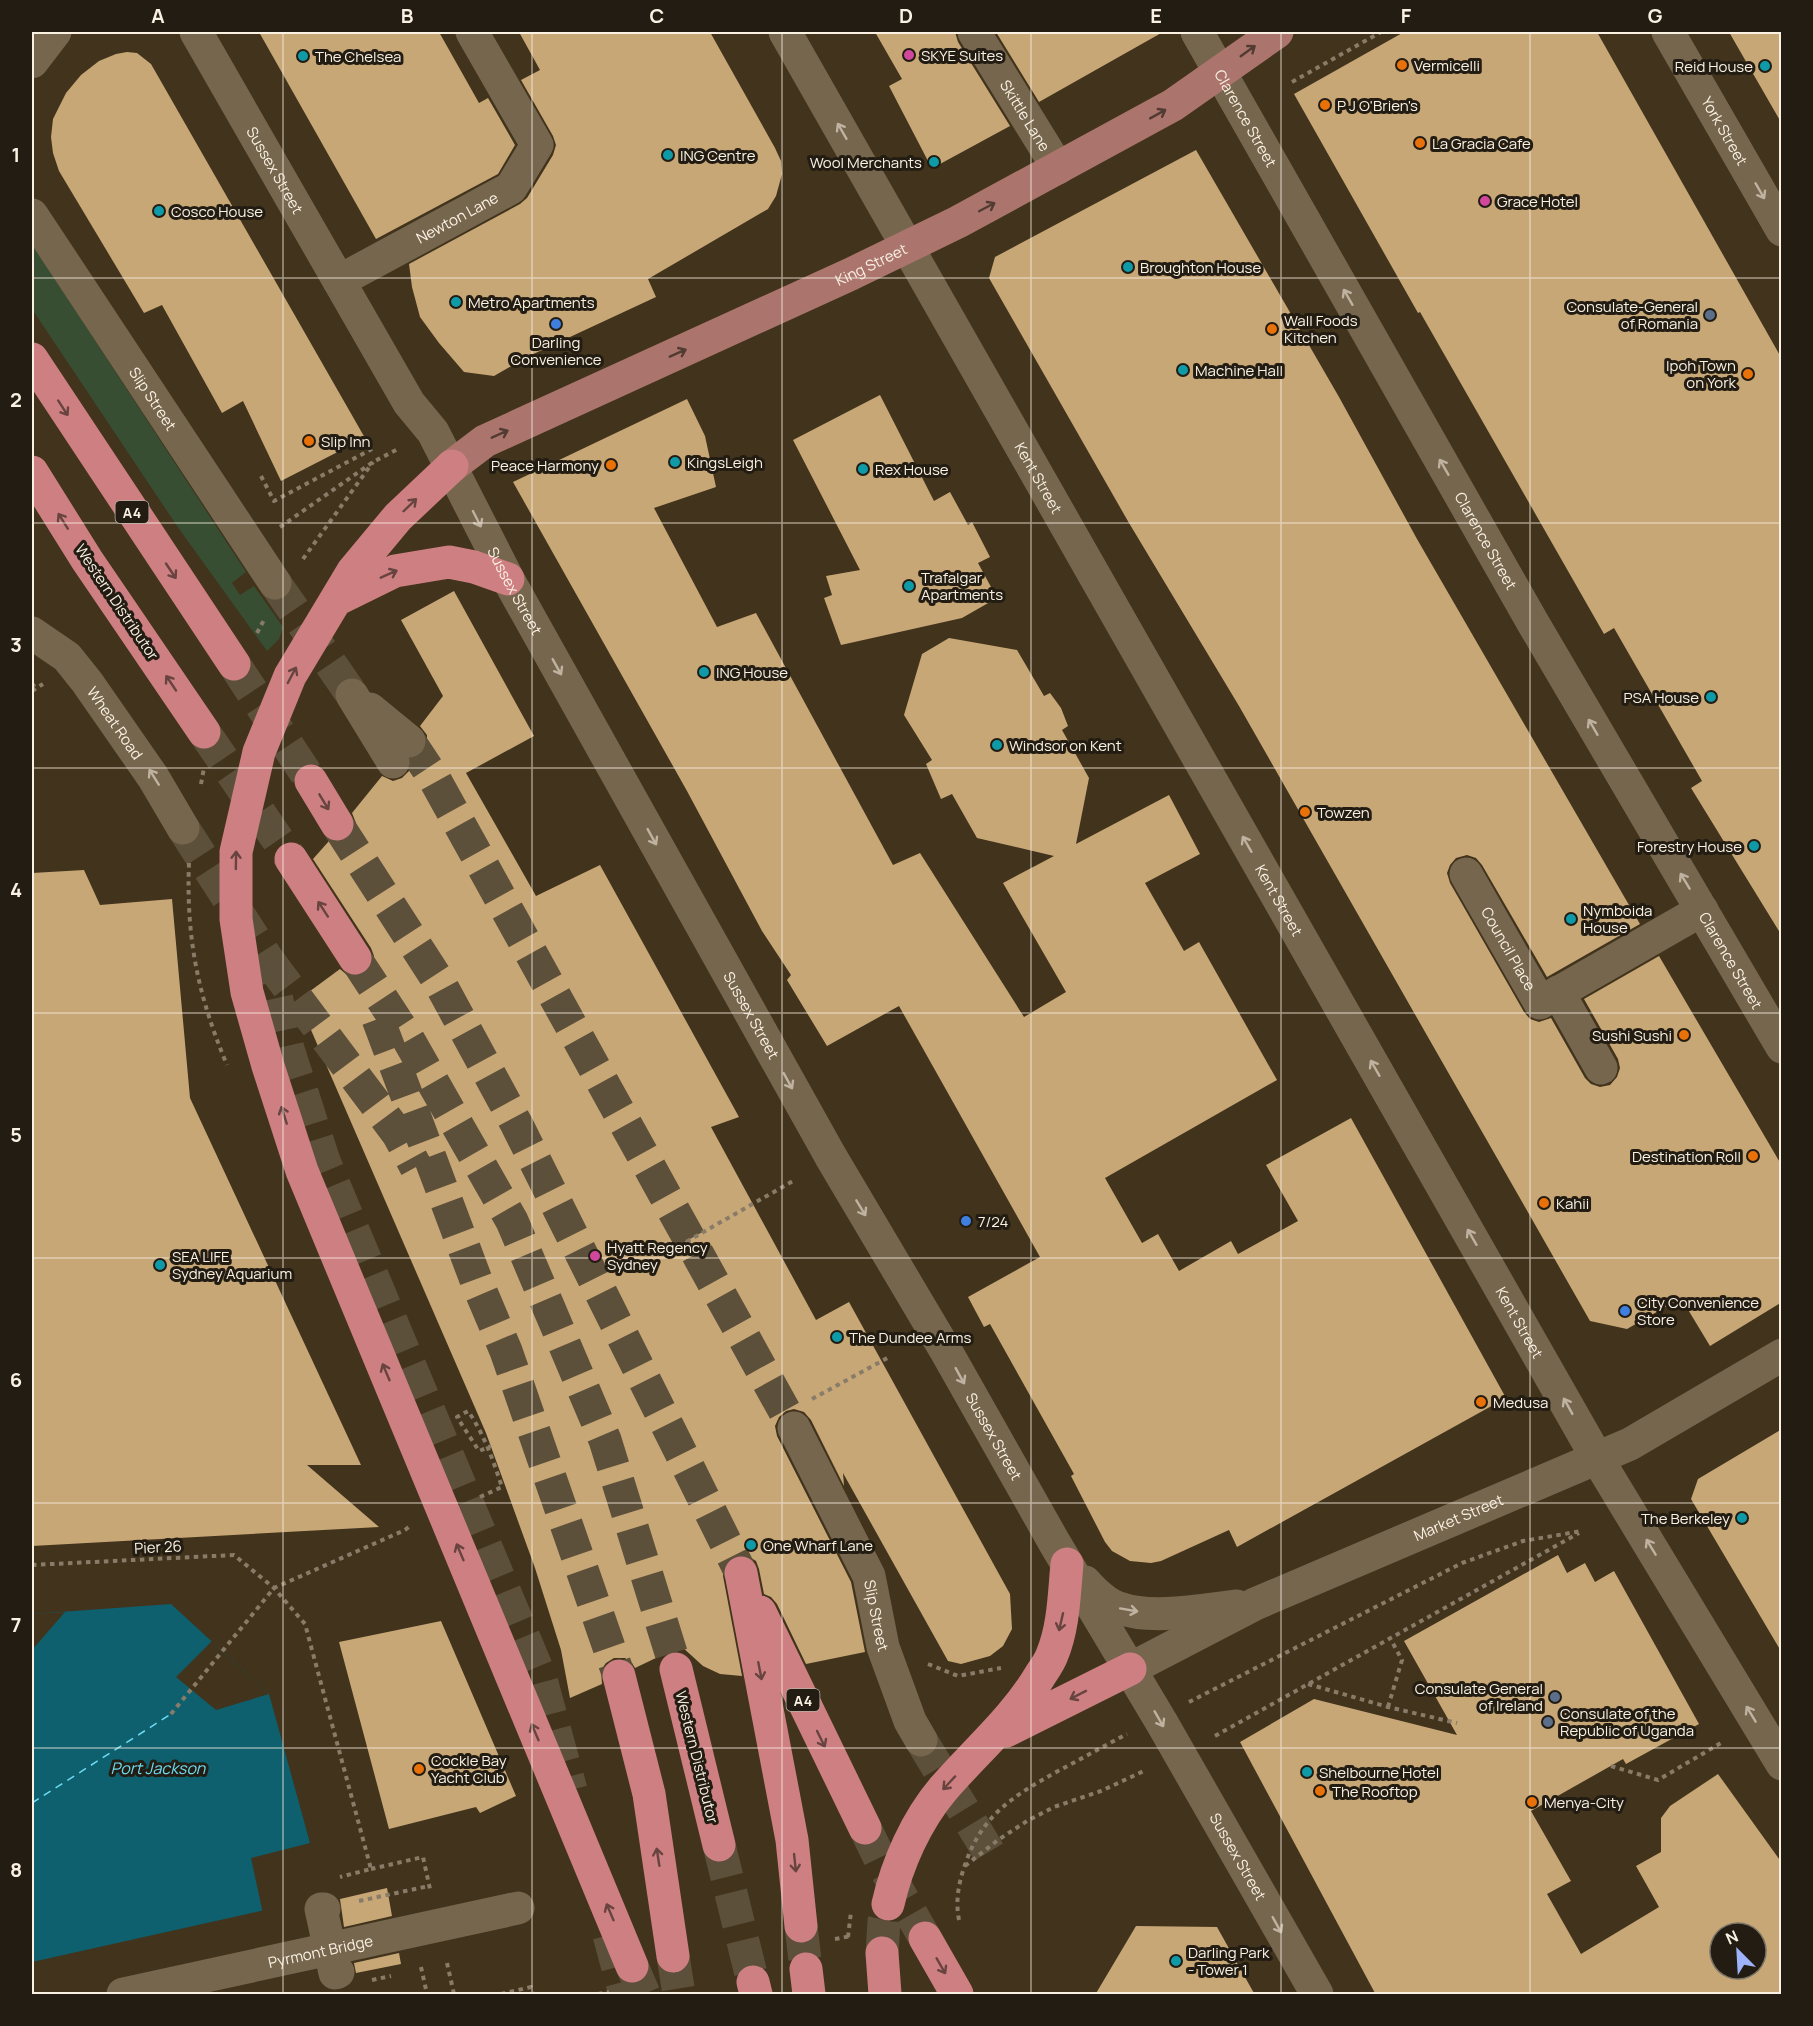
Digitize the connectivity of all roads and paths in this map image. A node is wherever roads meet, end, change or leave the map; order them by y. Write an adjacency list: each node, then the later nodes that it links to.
1 (55, 32): 10 (street)
2 (196, 32): 17 (street, Sussex Street)
3 (472, 32): 17 (street, Newton Lane)
4 (785, 32): 16 (street, Kent Street, one-way to 4)
5 (974, 32): 13 (street, Skittle Lane)
6 (1197, 32): 11 (street, Clarence Street)
7 (1277, 32): 11 (main road, King Street, one-way to 7)
8 (1381, 32): 12 (path)
9 (1668, 32): 15 (street, York Street, one-way to 15)
10 (32, 62)
11 (1220, 71): 13 (main road, King Street, one-way to 11); 42 (street, Clarence Street, one-way to 11)
12 (1292, 82)
13 (1058, 168): 16 (main road, King Street, one-way to 13)
14 (32, 215): 28 (street, Slip Street)
15 (1782, 230)
16 (907, 247): 22 (main road, King Street, one-way to 16); 54 (street, Kent Street, one-way to 16)
17 (339, 281): 22 (street, Sussex Street)
18 (32, 359): 31 (highway, A4, one-way to 31)
19 (372, 449): 24 (path)
20 (391, 452): 21 (path)
21 (373, 462): 25 (path); 26 (path)
22 (452, 466): 27 (street, Sussex Street, one-way to 27); 29 (highway, one-way to 22)
23 (32, 472): 35 (highway, Western Distributor, one-way to 23)
24 (261, 476)
25 (314, 504)
26 (310, 549)
27 (508, 579): 29 (highway, one-way to 27); 57 (street, Sussex Street, one-way to 57)
28 (275, 583)
29 (336, 600): 95 (highway, one-way to 29)
30 (32, 633): 39 (street, Wheat Road, one-way to 30)
31 (234, 664)
32 (32, 683): 33 (path)
33 (36, 689)
34 (352, 695): 36 (street)
35 (204, 732)
36 (401, 752)
37 (311, 781): 38 (highway, one-way to 38)
38 (337, 824)
39 (183, 828)
40 (291, 859): 43 (highway, one-way to 40)
41 (1466, 874): 44 (street, Council Place)
42 (1702, 910): 44 (street, Council Place); 45 (street, Clarence Street)
43 (355, 958)
44 (1558, 992): 46 (street, Council Place)
45 (1782, 1047)
46 (1602, 1068)
47 (793, 1181): 48 (path)
48 (663, 1255)
49 (1782, 1355): 54 (street, Market Street)
50 (891, 1356): 51 (path)
51 (811, 1399)
52 (794, 1428): 74 (street, Slip Street)
53 (491, 1446): 55 (path)
54 (1597, 1458): 60 (street, Market Street); 77 (street, Kent Street, one-way to 54)
55 (480, 1497)
56 (411, 1525): 59 (path)
57 (1067, 1564): 60 (street, one-way to 60); 64 (street, Sussex Street); 75 (highway, one-way to 75)
58 (32, 1565): 59 (path, Pier 26)
59 (274, 1588): 70 (path); 83 (path, Pier 26)
60 (1255, 1604): 64 (street, Market Street)
61 (1390, 1638): 67 (path); 68 (path); 69 (path)
62 (924, 1662): 63 (path)
63 (1011, 1667)
64 (1130, 1669): 75 (highway, one-way to 75); 102 (street, Sussex Street, one-way to 102)
65 (676, 1670): 81 (highway, Western Distributor)
66 (619, 1676): 92 (highway, one-way to 66)
67 (1307, 1684): 69 (path); 73 (path)
68 (1179, 1707)
69 (1388, 1707): 71 (path)
70 (171, 1714)
71 (1457, 1723)
72 (1137, 1729): 82 (path)
73 (1215, 1736)
74 (921, 1740)
75 (988, 1740): 85 (highway, one-way to 85)
76 (1721, 1743): 78 (path)
77 (1782, 1764)
78 (1611, 1766)
79 (1146, 1770): 82 (path)
80 (865, 1828): 89 (highway, A4)
81 (719, 1845)
82 (964, 1867): 88 (path)
83 (371, 1869): 84 (path); 87 (path)
84 (338, 1877)
85 (888, 1904)
86 (518, 1908): 93 (street, Pyrmont Bridge)
87 (324, 1909): 93 (street)
88 (959, 1922)
89 (801, 1926)
90 (925, 1938): 101 (highway, one-way to 101)
91 (882, 1953): 100 (highway)
92 (673, 1956)
93 (334, 1961): 96 (street, Pyrmont Bridge)
94 (447, 1963): 97 (path)
95 (632, 1966)
96 (123, 1995)
97 (454, 1995)
98 (501, 1995): 99 (path)
99 (533, 1995)
100 (885, 1995)
101 (957, 1995)
102 (1317, 1995)

